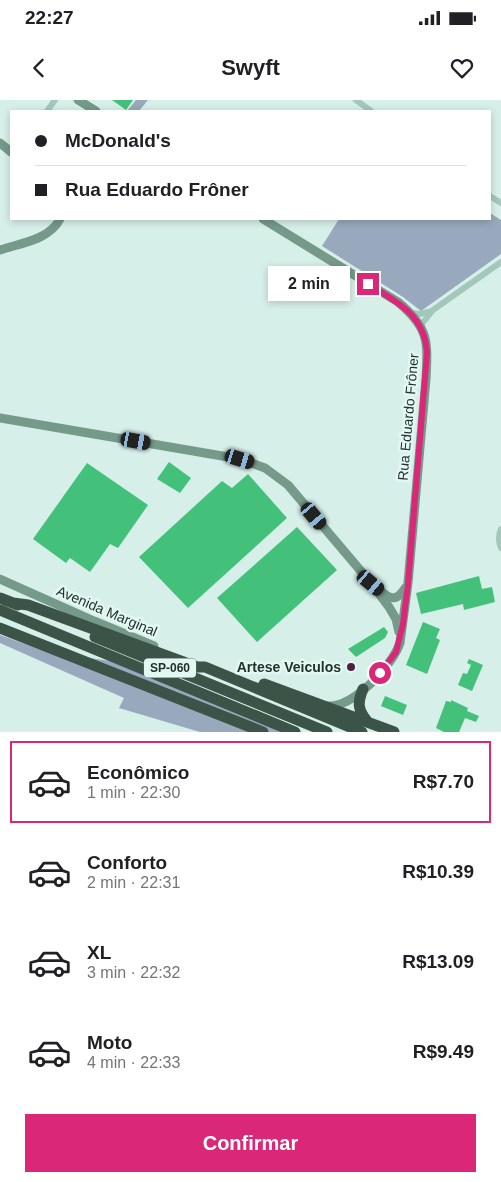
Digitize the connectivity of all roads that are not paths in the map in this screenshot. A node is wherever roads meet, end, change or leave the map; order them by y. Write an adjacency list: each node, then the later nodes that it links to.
1 (55, 100): 4 (street)
2 (78, 100): 5 (main road)
3 (356, 100): 6 (street)
4 (47, 110)
5 (94, 110)
6 (370, 110)
7 (0, 143): 8 (main road)
8 (10, 151)
9 (59, 220): 11 (main road)
10 (265, 220): 14 (main road, Rua Eduardo Frôner)
11 (0, 250)
12 (501, 262): 13 (street)
13 (434, 310): 14 (street); 15 (street)
14 (411, 314): 15 (main road, Rua Eduardo Frôner)
15 (421, 325): 21 (main road, Rua Eduardo Frôner)
16 (0, 418): 20 (main road)
17 (501, 529): 18 (street)
18 (501, 548)
19 (0, 579): 27 (main road, Avenida Marginal)
20 (371, 583): 21 (main road); 26 (main road)
21 (408, 584): 26 (main road, Rua Eduardo Frôner)
22 (0, 598): 23 (highway, SP-060)
23 (13, 603): 27 (highway); 34 (highway, SP-060)
24 (0, 610): 33 (highway, SP-060)
25 (0, 628): 32 (highway)
26 (400, 643): 29 (main road, Rua Eduardo Frôner)
27 (205, 667): 28 (highway, SP-060)
28 (234, 679): 30 (highway); 35 (highway, SP-060)
29 (363, 689): 30 (main road, Rua Eduardo Frôner); 31 (highway)
30 (325, 705): 31 (highway)
31 (368, 721): 36 (highway)
32 (263, 732)
33 (295, 732)
34 (327, 732)
35 (362, 732)
36 (394, 732)

